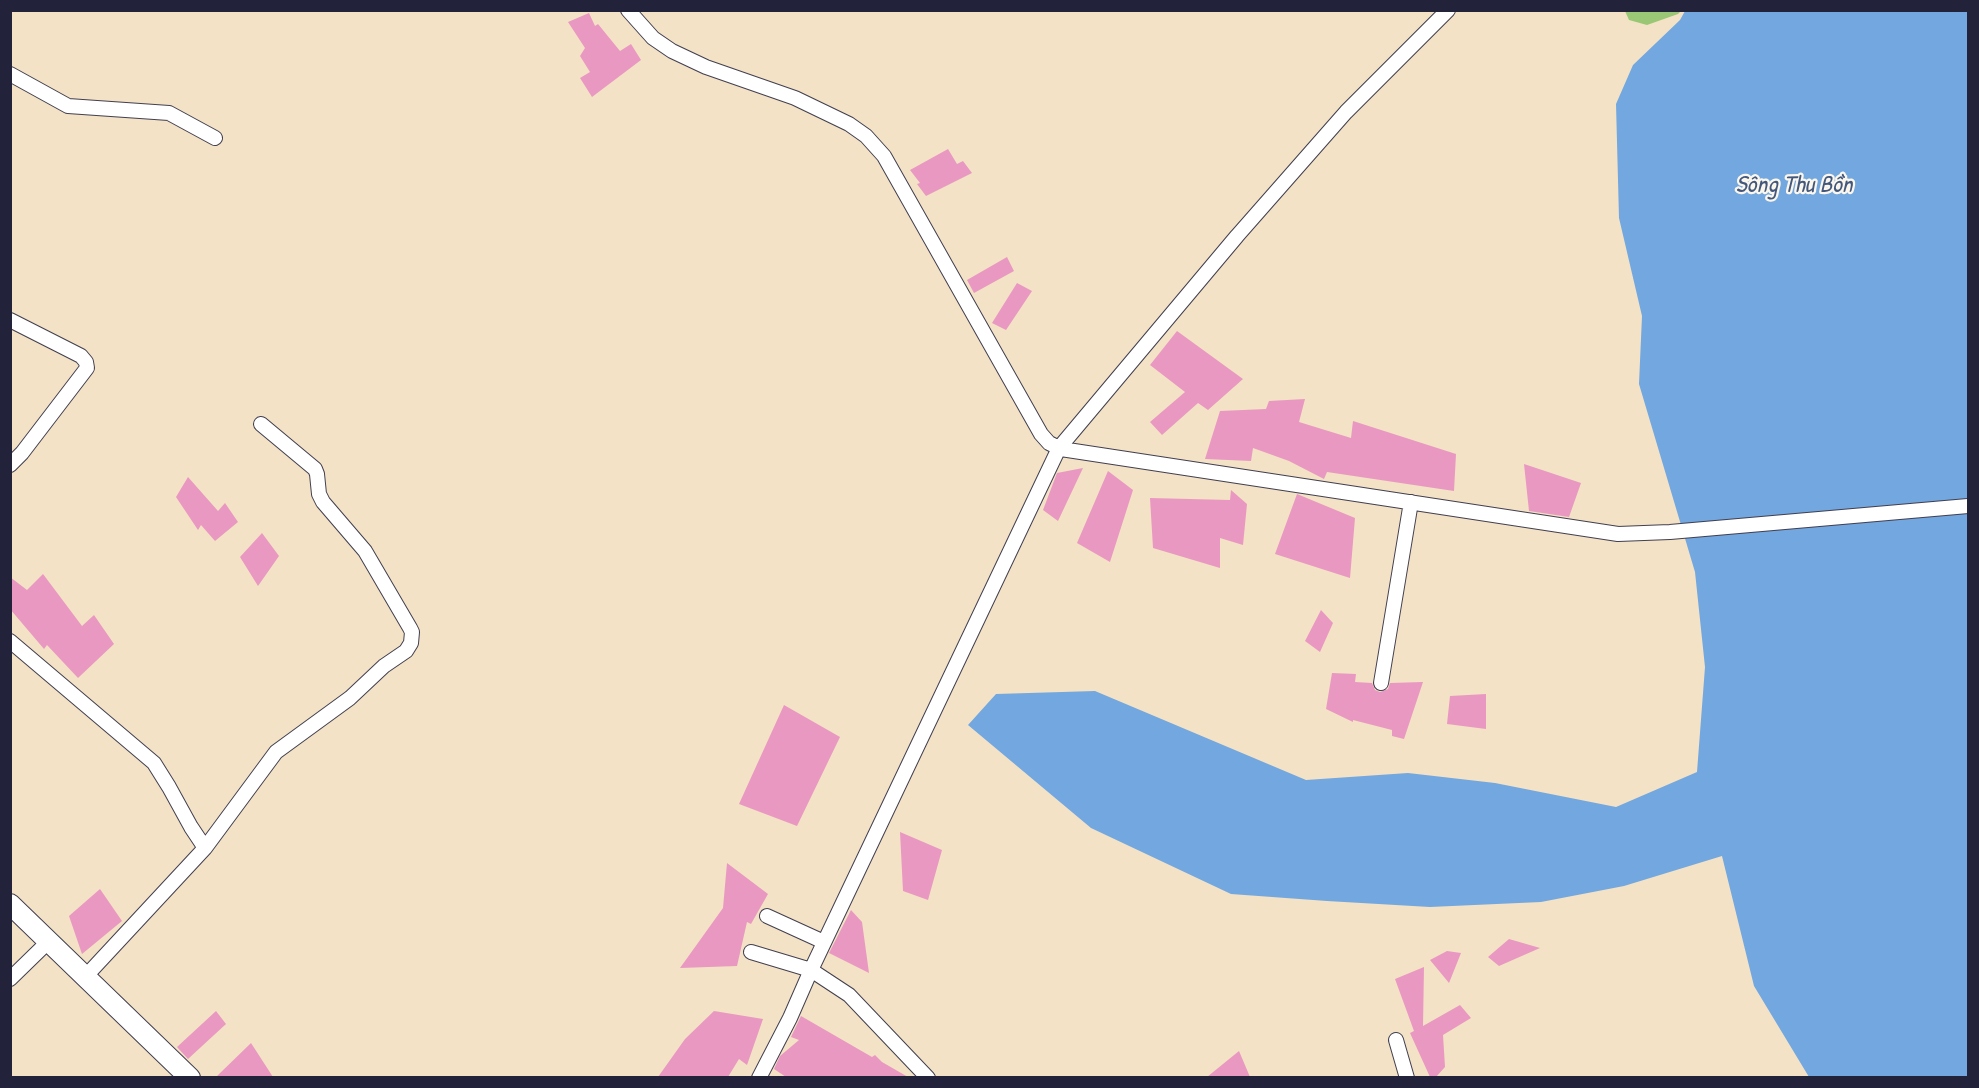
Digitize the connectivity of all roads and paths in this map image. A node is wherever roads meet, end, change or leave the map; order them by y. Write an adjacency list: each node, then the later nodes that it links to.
1 (628, 10): 7 (street)
2 (1448, 10): 7 (street)
3 (10, 74): 4 (street)
4 (215, 138)
5 (10, 320): 8 (street)
6 (261, 424): 13 (street)
7 (1059, 448): 9 (street); 17 (street)
8 (10, 465)
9 (1411, 502): 10 (street); 12 (street)
10 (1968, 506)
11 (10, 641): 13 (street)
12 (1381, 683)
13 (205, 848): 20 (street)
14 (10, 904): 16 (street)
15 (767, 916): 17 (street)
16 (49, 941): 20 (street); 21 (street)
17 (824, 942): 19 (street)
18 (752, 952): 19 (street)
19 (811, 970): 24 (street); 25 (street)
20 (86, 976): 23 (street)
21 (10, 979)
22 (1396, 1040): 26 (street)
23 (189, 1077)
24 (759, 1077)
25 (928, 1077)
26 (1407, 1077)

